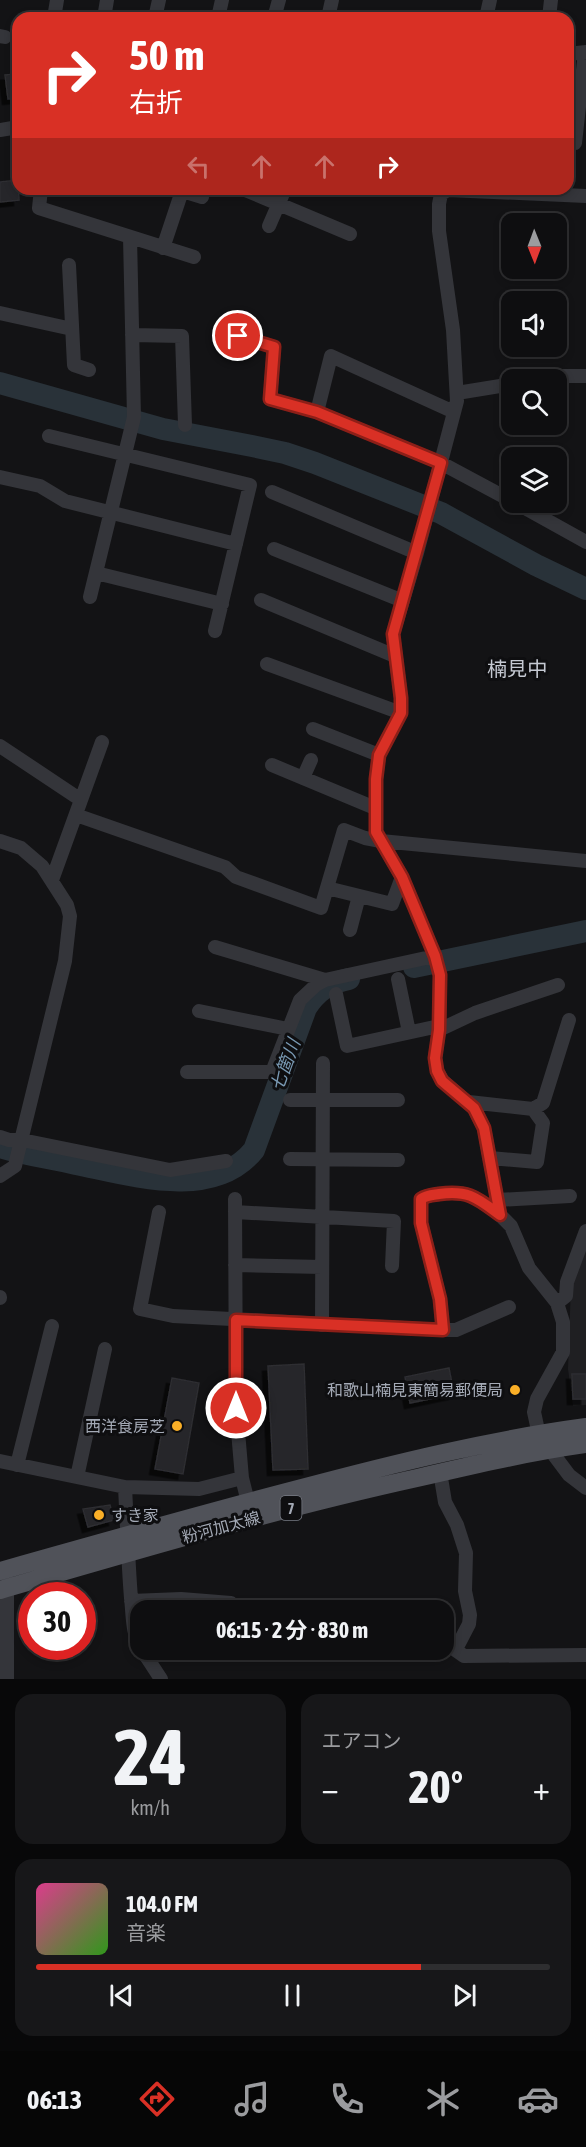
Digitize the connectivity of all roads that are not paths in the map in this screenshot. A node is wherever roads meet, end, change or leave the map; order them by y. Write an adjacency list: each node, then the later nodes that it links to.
1 (586, 52): 2 (street)
2 (575, 143)
3 (40, 195): 15 (street)
4 (178, 195): 16 (street)
5 (195, 195): 11 (street)
6 (257, 195): 12 (street)
7 (283, 195): 12 (street)
8 (441, 195): 27 (street)
9 (566, 195): 10 (street)
10 (586, 196)
11 (202, 197)
12 (279, 204): 13 (street); 14 (street)
13 (269, 226)
14 (350, 234)
15 (130, 237): 16 (street); 21 (street)
16 (163, 248): 17 (street)
17 (194, 257)
18 (69, 265): 20 (street)
19 (0, 313): 20 (street)
20 (72, 329): 23 (street)
21 (132, 335): 30 (street); 32 (street)
22 (238, 336): 28 (street)
23 (89, 370)
24 (567, 376): 25 (street)
25 (586, 376)
26 (501, 386): 27 (street)
27 (457, 393): 29 (street)
28 (317, 412): 29 (street); 33 (street)
29 (454, 412): 33 (street)
30 (185, 425)
31 (49, 436): 32 (street)
32 (126, 454): 37 (street); 40 (street)
33 (441, 463): 36 (street); 42 (street)
34 (0, 477): 37 (street)
35 (272, 492): 42 (street)
36 (501, 496)
37 (111, 513): 40 (street); 43 (street)
38 (533, 513): 39 (street)
39 (586, 542)
40 (236, 544): 47 (street)
41 (274, 549): 46 (street)
42 (417, 553): 46 (street)
43 (96, 573): 44 (street); 47 (street)
44 (90, 597)
45 (261, 600): 49 (street)
46 (403, 601): 49 (street)
47 (222, 604): 48 (street)
48 (215, 631)
49 (395, 656): 51 (street)
50 (267, 664): 51 (street)
51 (401, 713): 55 (street)
52 (312, 729): 55 (street)
53 (102, 742): 59 (street)
54 (0, 746): 59 (street)
55 (379, 755): 60 (street)
56 (311, 760): 58 (street)
57 (272, 765): 58 (street)
58 (303, 778): 60 (street)
59 (81, 800): 61 (street)
60 (375, 808): 63 (street)
61 (76, 814): 66 (street); 67 (street)
62 (0, 841): 66 (street)
63 (381, 841): 64 (street); 65 (street); 67 (street)
64 (586, 861)
65 (402, 877): 68 (street); 71 (street)
66 (52, 880): 89 (street)
67 (327, 888): 68 (street)
68 (358, 896): 69 (street)
69 (350, 930)
70 (214, 947): 73 (street)
71 (436, 961): 73 (street); 78 (street)
72 (398, 979): 80 (street)
73 (324, 980): 79 (street)
74 (558, 985): 78 (street)
75 (336, 994): 80 (street)
76 (199, 1011): 79 (street)
77 (570, 1020): 87 (street)
78 (439, 1028): 80 (street); 86 (street)
79 (288, 1029): 82 (street)
80 (410, 1032)
81 (323, 1063): 84 (street)
82 (187, 1072)
83 (290, 1100): 84 (street)
84 (322, 1100): 85 (street); 92 (street)
85 (398, 1100)
86 (469, 1102): 87 (street); 90 (street)
87 (533, 1109): 90 (street)
88 (0, 1137): 89 (street)
89 (19, 1149): 94 (street); 95 (street)
90 (490, 1158): 97 (street)
91 (290, 1159): 92 (street)
92 (322, 1159): 93 (street); 100 (street)
93 (398, 1160)
94 (226, 1161)
95 (0, 1176)
96 (570, 1196): 97 (street)
97 (497, 1200): 99 (street)
98 (159, 1212): 107 (street)
99 (500, 1215): 105 (street); 110 (street)
100 (322, 1216): 102 (street); 103 (street); 104 (street)
101 (586, 1231): 105 (street)
102 (235, 1265): 104 (street); 107 (street)
103 (392, 1266)
104 (322, 1267): 108 (street)
105 (556, 1303): 113 (street)
106 (509, 1307): 110 (street)
107 (236, 1320): 108 (street); 120 (street)
108 (322, 1325): 110 (street)
109 (52, 1326): 117 (street)
110 (443, 1330)
111 (105, 1350): 119 (street)
112 (586, 1427): 113 (main road, 粉河加太線 / 7)
113 (539, 1435): 115 (street); 123 (main road, 粉河加太線 / 7)
114 (586, 1444): 115 (main road, 粉河加太線 / 7)
115 (551, 1449): 118 (main road, 粉河加太線 / 7); 122 (street)
116 (0, 1461): 117 (street)
117 (17, 1465): 119 (street)
118 (440, 1472): 125 (main road, 粉河加太線 / 7); 130 (street)
119 (77, 1477): 121 (street)
120 (242, 1478): 121 (street); 123 (street)
121 (125, 1487): 124 (street)
122 (586, 1488)
123 (248, 1502): 124 (main road, 粉河加太線 / 7)
124 (127, 1534): 125 (street); 126 (main road, 粉河加太線 / 7)
125 (128, 1553): 126 (main road, 粉河加太線 / 7); 127 (street)
126 (4, 1579): 134 (street)
127 (132, 1600)
128 (156, 1600): 129 (street)
129 (194, 1600)
130 (454, 1641)
131 (454, 1648): 132 (street)
132 (586, 1655)
133 (149, 1660): 135 (street)
134 (7, 1679)
135 (161, 1679)

